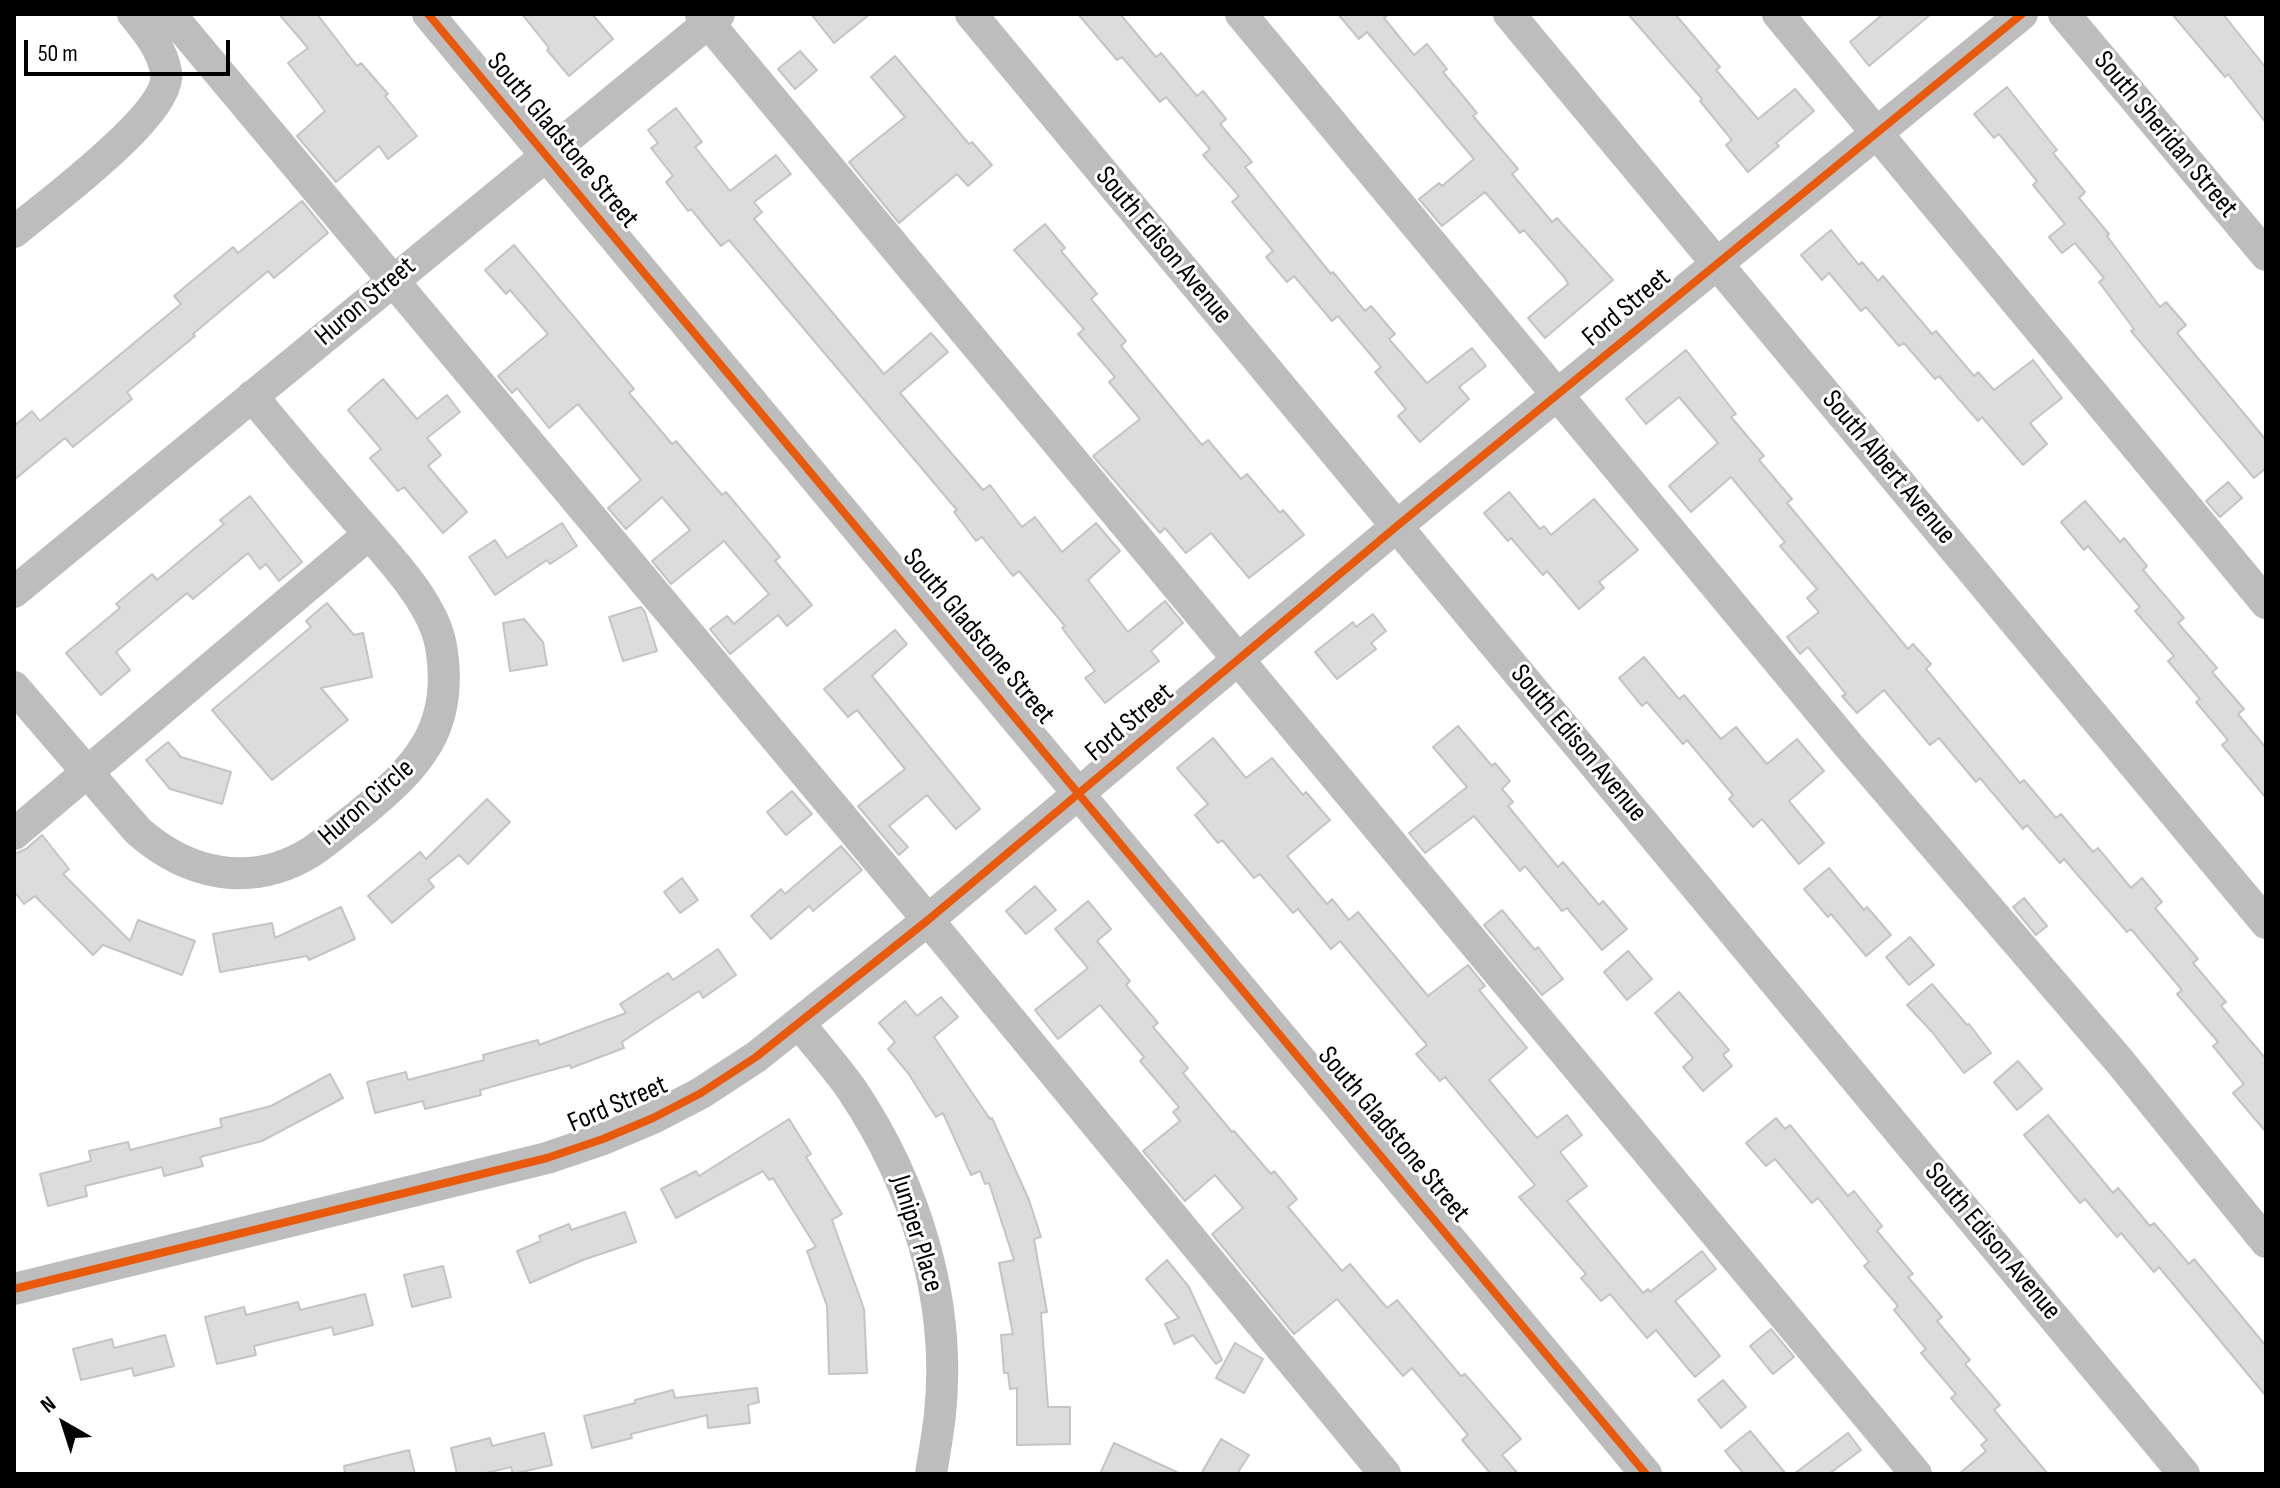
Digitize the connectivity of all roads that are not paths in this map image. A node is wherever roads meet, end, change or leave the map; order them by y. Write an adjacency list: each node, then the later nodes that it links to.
1 (133, 14): 13 (street)
2 (170, 14): 16 (street)
3 (428, 14): 12 (street, South Gladstone Street)
4 (971, 14): 19 (street, South Edison Avenue)
5 (1241, 14): 17 (street)
6 (1509, 14): 15 (street, South Albert Avenue)
7 (1778, 14): 11 (street)
8 (2022, 14): 11 (street, Ford Street)
9 (2064, 14): 14 (street, South Sheridan Street)
10 (709, 17): 12 (street, Huron Street); 23 (street)
11 (1877, 134): 15 (street, Ford Street); 22 (street)
12 (544, 155): 16 (street, Huron Street); 26 (street, South Gladstone Street)
13 (14, 232)
14 (2266, 255)
15 (1716, 263): 17 (street, Ford Street); 29 (street, South Albert Avenue)
16 (392, 280): 18 (street, Huron Street); 28 (street)
17 (1558, 393): 19 (street, Ford Street); 31 (street)
18 (252, 396): 20 (street, Huron Circle); 21 (street, Huron Street)
19 (1397, 526): 23 (street, Ford Street); 37 (street, South Edison Avenue)
20 (368, 535): 25 (street); 25 (street, Huron Circle)
21 (14, 592)
22 (2266, 603)
23 (1240, 661): 26 (street, Ford Street); 36 (street)
24 (14, 687): 25 (street, Huron Circle)
25 (87, 774): 27 (street)
26 (1080, 794): 28 (street, Ford Street); 35 (street, South Gladstone Street)
27 (14, 834)
28 (928, 920): 30 (street, Ford Street); 34 (street)
29 (2266, 923)
30 (799, 1023): 32 (street, Ford Street); 33 (street, Juniper Place)
31 (2266, 1242)
32 (14, 1289)
33 (931, 1474)
34 (1385, 1474)
35 (1646, 1474)
36 (1916, 1474)
37 (2184, 1474)

